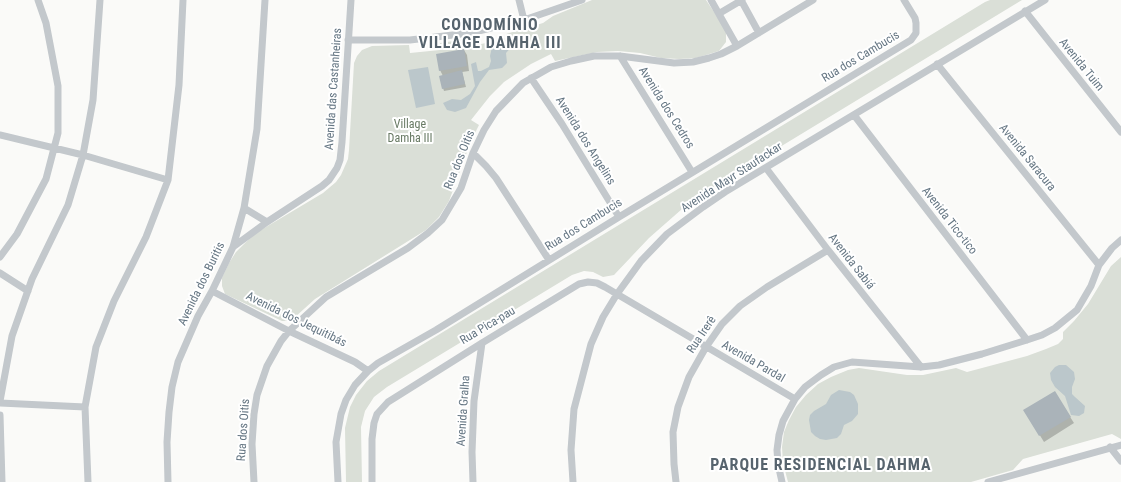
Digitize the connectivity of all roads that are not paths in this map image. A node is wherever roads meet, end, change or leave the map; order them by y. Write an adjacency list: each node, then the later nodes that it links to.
1 (38, 0): 25 (street)
2 (100, 0): 27 (street)
3 (183, 0): 30 (street)
4 (265, 0): 31 (street, Avenida dos Buritis)
5 (351, 0): 17 (street, Avenida das Castanheiras)
6 (519, 0): 15 (street)
7 (582, 0): 15 (street)
8 (712, 0): 14 (street)
9 (741, 0): 14 (street); 16 (street)
10 (813, 0): 16 (street, Rua dos Oitis)
11 (904, 0): 29 (street, Rua dos Cambucis)
12 (1045, 0): 13 (street, Avenida Mayr Staufackar)
13 (1024, 12): 20 (street, Avenida Mayr Staufackar); 23 (street, Avenida Tuim)
14 (720, 14): 18 (street)
15 (524, 20): 17 (street)
16 (759, 33): 18 (street, Rua dos Oitis)
17 (348, 40): 33 (street, Avenida das Castanheiras)
18 (737, 46): 19 (street, Rua dos Oitis)
19 (620, 56): 21 (street, Rua dos Oitis); 29 (street, Avenida dos Cedros)
20 (937, 64): 22 (street, Avenida Mayr Staufackar); 39 (street, Avenida Saracura)
21 (531, 78): 26 (street, Rua dos Oitis); 32 (street, Avenida dos Angelins)
22 (854, 115): 28 (street, Avenida Mayr Staufackar); 45 (street, Avenida Tico-tico)
23 (1121, 132)
24 (0, 135): 25 (street)
25 (54, 147): 27 (street); 37 (street)
26 (473, 153): 38 (street); 44 (street, Rua dos Oitis)
27 (83, 155): 30 (street); 41 (street)
28 (766, 168): 36 (street, Avenida Sabiá); 43 (street, Avenida Mayr Staufackar)
29 (692, 172): 32 (street, Rua dos Cambucis)
30 (168, 180): 52 (street)
31 (244, 208): 33 (street); 35 (street, Avenida dos Buritis)
32 (619, 217): 38 (street, Rua dos Cambucis)
33 (267, 222): 35 (street, Avenida das Castanheiras)
34 (1121, 240): 39 (street)
35 (233, 248): 42 (street, Avenida dos Buritis)
36 (828, 250): 47 (street, Rua Irerê); 48 (street, Avenida Sabiá)
37 (0, 257)
38 (549, 260): 49 (street, Rua dos Cambucis)
39 (1098, 265): 45 (street)
40 (0, 273): 41 (street)
41 (28, 291): 51 (street)
42 (212, 291): 44 (street, Avenida dos Jequitibás); 60 (street, Avenida dos Buritis)
43 (617, 294): 46 (street, Rua Pica-pau); 47 (street, Avenida Pardal); 65 (street, Avenida Mayr Staufackar)
44 (289, 331): 49 (street, Avenida dos Jequitibás); 61 (street, Rua dos Oitis)
45 (1027, 340): 48 (street)
46 (482, 343): 63 (street, Rua Pica-pau); 64 (street, Avenida Gralha)
47 (706, 347): 50 (street, Avenida Pardal); 66 (street, Rua Irerê)
48 (921, 367): 50 (street)
49 (368, 371): 62 (street, Rua dos Cambucis)
50 (795, 399): 67 (street)
51 (0, 402): 52 (street)
52 (85, 407): 59 (street)
53 (0, 415): 58 (street)
54 (1121, 445): 55 (street)
55 (1110, 447): 56 (street); 57 (street)
56 (1121, 461)
57 (1007, 480): 68 (street)
58 (2, 482)
59 (88, 482)
60 (168, 482)
61 (254, 482)
62 (338, 482)
63 (372, 482)
64 (473, 482)
65 (573, 482)
66 (676, 482)
67 (782, 482)
68 (988, 482)

